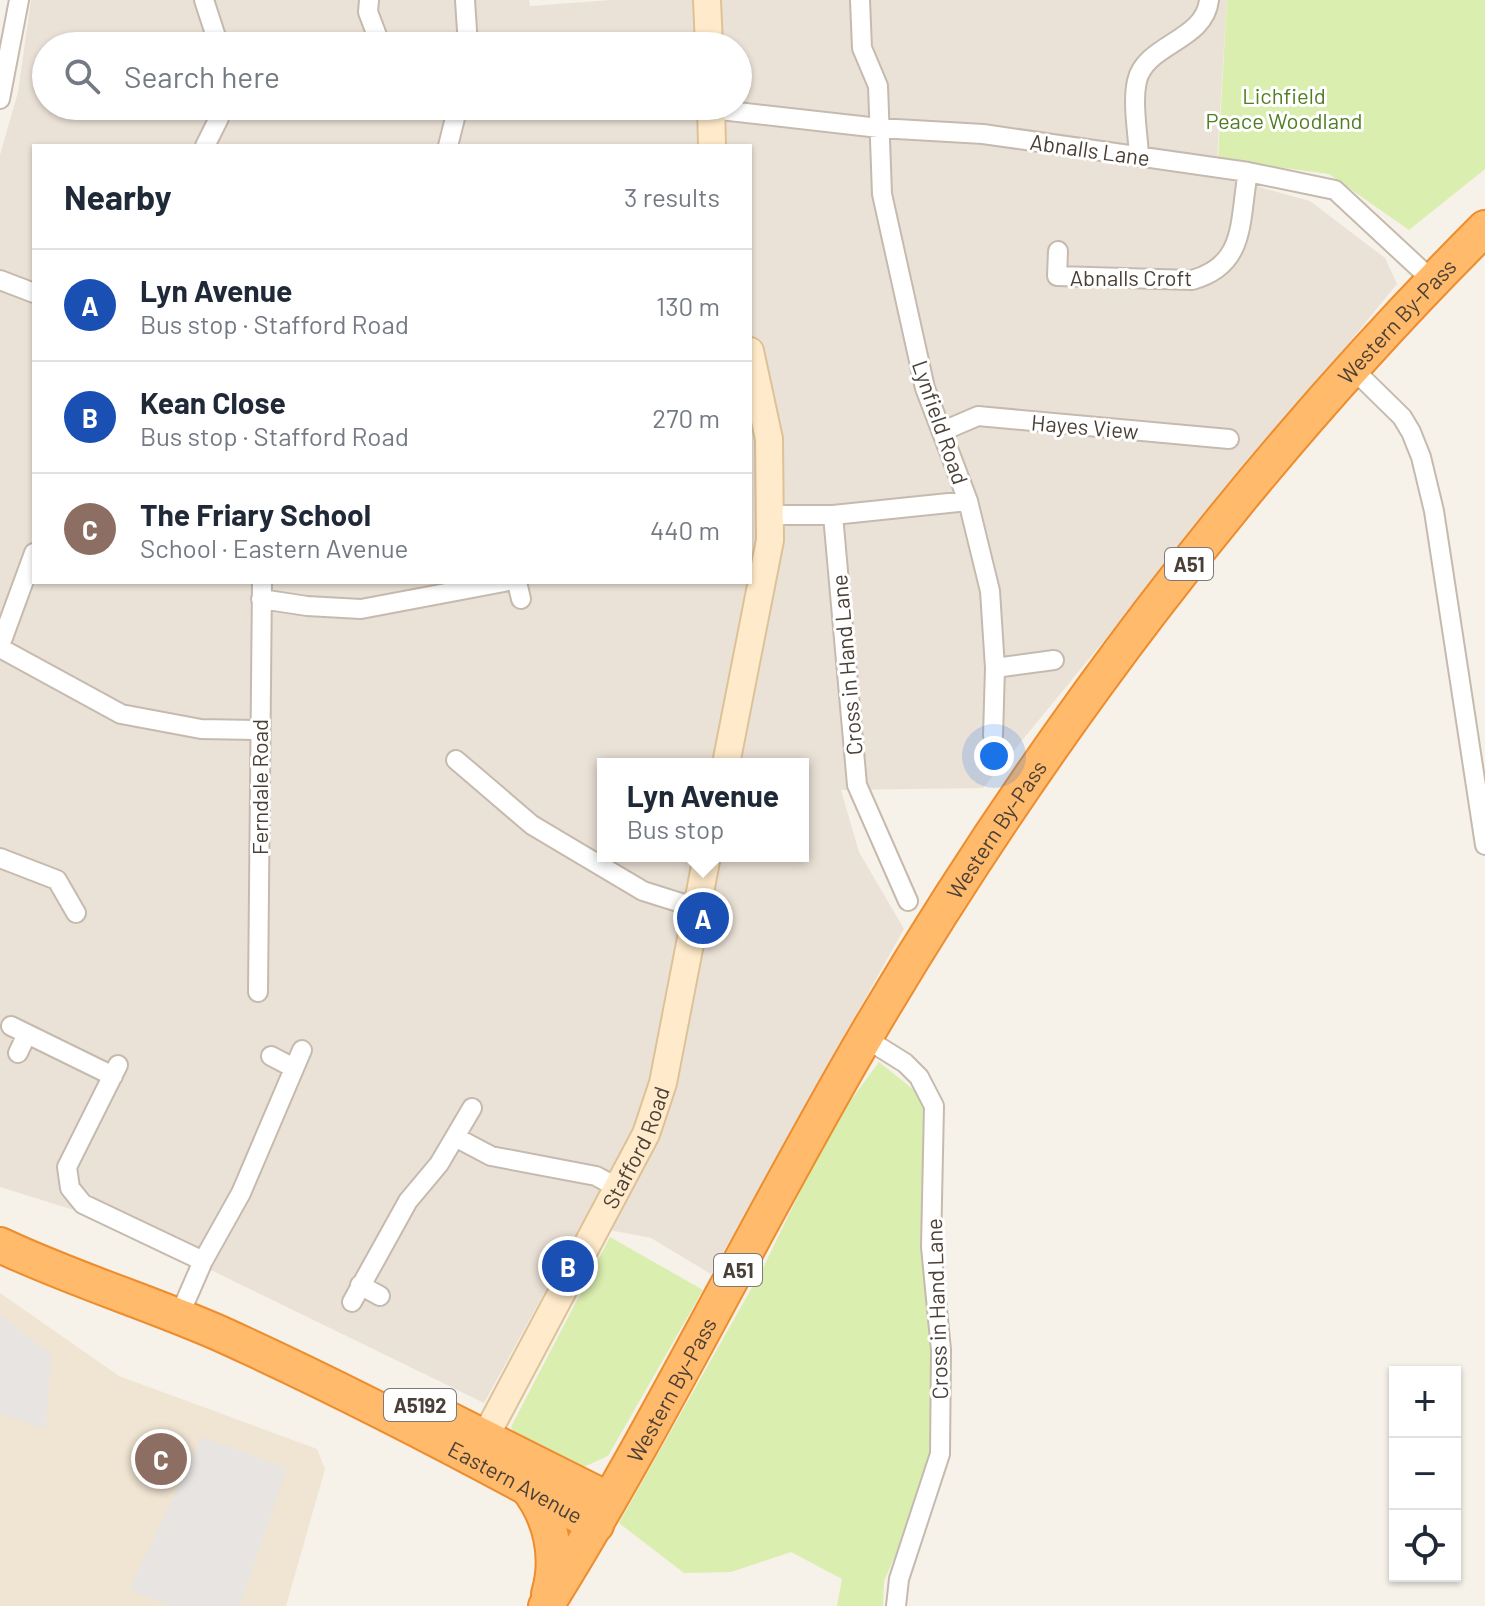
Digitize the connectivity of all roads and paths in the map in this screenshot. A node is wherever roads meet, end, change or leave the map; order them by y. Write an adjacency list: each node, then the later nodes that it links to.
1 (19, 0): 12 (street)
2 (204, 0): 8 (street)
3 (369, 0): 9 (street)
4 (465, 0): 10 (street)
5 (707, 0): 11 (street)
6 (860, 0): 17 (street, Lynfield Road)
7 (1209, 0): 21 (street)
8 (214, 32)
9 (376, 32)
10 (467, 32)
11 (708, 32)
12 (0, 99)
13 (752, 112): 17 (street, Abnalls Lane)
14 (218, 120): 18 (street)
15 (454, 120): 19 (street)
16 (711, 120): 20 (street)
17 (879, 128): 21 (street, Abnalls Lane); 30 (street, Lynfield Road)
18 (206, 144)
19 (448, 144)
20 (712, 144)
21 (1139, 156): 22 (street, Abnalls Lane)
22 (1248, 172): 24 (street, Abnalls Croft); 26 (street, Abnalls Lane)
23 (1485, 228): 26 (highway, Western By-Pass / A51)
24 (1058, 251)
25 (0, 280): 27 (street)
26 (1433, 281): 29 (highway, Western By-Pass / A51)
27 (32, 292)
28 (752, 360): 33 (street)
29 (1353, 369): 45 (street); 52 (highway, Western By-Pass / A51)
30 (943, 431): 31 (street, Hayes View); 32 (street, Lynfield Road)
31 (1229, 439)
32 (968, 501): 34 (street); 40 (street, Lynfield Road)
33 (769, 515): 34 (street); 43 (street)
34 (833, 515): 48 (street, Cross in Hand Lane)
35 (32, 559): 38 (street)
36 (493, 584): 37 (street)
37 (261, 590): 41 (street, Ferndale Road)
38 (0, 647): 41 (street)
39 (1054, 660): 40 (street)
40 (995, 668): 42 (street, Lynfield Road)
41 (260, 730): 51 (street, Ferndale Road)
42 (993, 736)
43 (727, 758)
44 (456, 760): 49 (street)
45 (1485, 845)
46 (0, 858): 50 (street)
47 (706, 862): 49 (street, Stafford Road)
48 (908, 901)
49 (697, 908): 59 (street, Stafford Road)
50 (76, 913)
51 (258, 992)
52 (865, 1038): 66 (highway, Western By-Pass / A51); 68 (street, Cross in Hand Lane)
53 (302, 1050): 56 (street)
54 (18, 1053): 61 (street)
55 (271, 1056): 56 (street)
56 (292, 1067): 61 (street)
57 (472, 1108): 58 (street)
58 (455, 1137): 59 (street); 62 (street)
59 (620, 1189): 64 (street, Stafford Road)
60 (0, 1245): 63 (highway, Eastern Avenue / A5192)
61 (203, 1261): 63 (street)
62 (380, 1296)
63 (179, 1316): 64 (highway, Eastern Avenue / A5192)
64 (480, 1446): 65 (highway, Eastern Avenue / A5192); 66 (highway, Eastern Avenue / A5192)
65 (527, 1487): 66 (highway, Eastern Avenue / A5192); 67 (highway)
66 (603, 1513): 67 (highway, A51)
67 (545, 1606)
68 (896, 1606)

